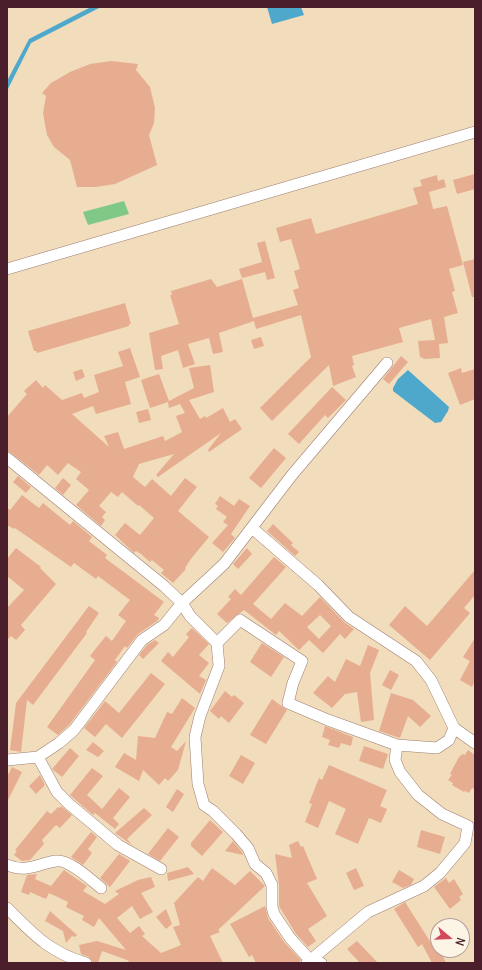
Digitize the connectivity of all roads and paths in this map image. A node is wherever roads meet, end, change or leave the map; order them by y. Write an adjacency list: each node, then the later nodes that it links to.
1 (475, 132): 2 (street)
2 (7, 269)
3 (387, 363): 5 (street)
4 (7, 458): 6 (street)
5 (252, 528): 6 (street); 8 (street)
6 (182, 603): 7 (street); 11 (street)
7 (217, 643): 10 (street); 17 (street)
8 (454, 728): 9 (street); 10 (street)
9 (475, 743)
10 (397, 745): 17 (street)
11 (38, 757): 12 (street); 14 (street)
12 (7, 760)
13 (7, 865): 15 (street)
14 (161, 869)
15 (101, 888)
16 (7, 908): 18 (street)
17 (308, 962): 19 (street)
18 (86, 963)
19 (321, 963)

